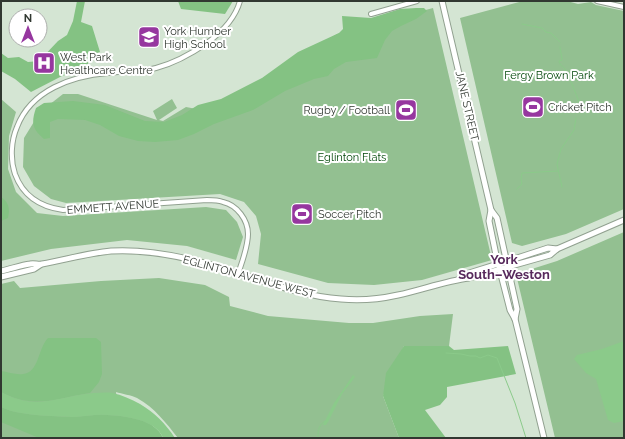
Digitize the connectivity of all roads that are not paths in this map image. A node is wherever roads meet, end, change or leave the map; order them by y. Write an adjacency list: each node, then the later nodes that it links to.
1 (240, 1): 16 (street, EMMETT AVENUE)
2 (417, 1): 6 (street)
3 (442, 1): 7 (main road, JANE STREET)
4 (597, 1): 5 (street)
5 (624, 7)
6 (371, 14)
7 (491, 210): 10 (main road, JANE STREET); 11 (main road, JANE STREET)
8 (624, 220): 9 (main road, EGLINTON AVENUE WEST)
9 (557, 249): 10 (main road, EGLINTON AVENUE WEST); 13 (main road, EGLINTON AVENUE WEST)
10 (506, 261): 11 (main road, EGLINTON AVENUE WEST); 13 (main road, JANE STREET)
11 (498, 263): 14 (main road, JANE STREET); 18 (main road, EGLINTON AVENUE WEST)
12 (32, 266): 15 (main road, EGLINTON AVENUE WEST); 16 (main road, EGLINTON AVENUE WEST); 17 (main road, EGLINTON AVENUE WEST)
13 (508, 268): 14 (main road, EGLINTON AVENUE WEST); 19 (main road, JANE STREET)
14 (500, 270): 18 (main road, EGLINTON AVENUE WEST); 19 (main road, JANE STREET)
15 (1, 271)
16 (238, 274): 18 (main road, EGLINTON AVENUE WEST)
17 (1, 277)
18 (458, 279)
19 (515, 319): 20 (main road, JANE STREET)
20 (544, 438)

